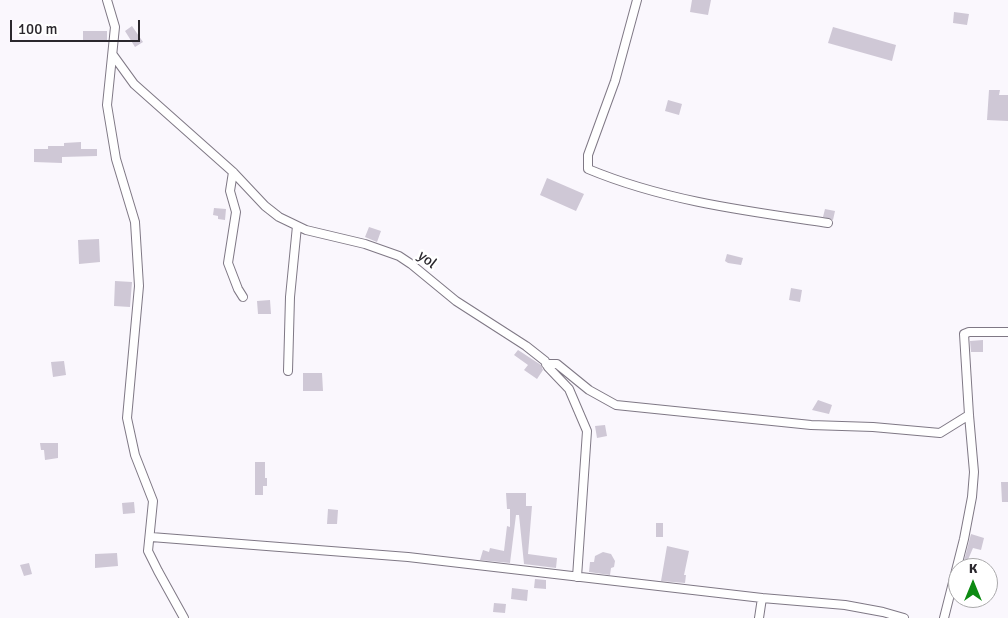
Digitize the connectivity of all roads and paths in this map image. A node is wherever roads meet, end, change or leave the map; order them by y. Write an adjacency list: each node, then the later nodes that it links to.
1 (107, 0): 3 (street)
2 (637, 0): 5 (street)
3 (112, 55): 4 (street, yol); 12 (street)
4 (233, 172): 6 (street, yol); 7 (street)
5 (828, 223)
6 (297, 226): 9 (street, yol); 10 (street)
7 (243, 297)
8 (1008, 332): 11 (street)
9 (546, 364): 11 (street); 13 (street, yol)
10 (288, 371)
11 (968, 415): 18 (street)
12 (151, 537): 13 (street); 15 (street)
13 (577, 577): 14 (street)
14 (762, 598): 16 (street); 17 (street)
15 (184, 618)
16 (759, 618)
17 (904, 618)
18 (944, 618)

